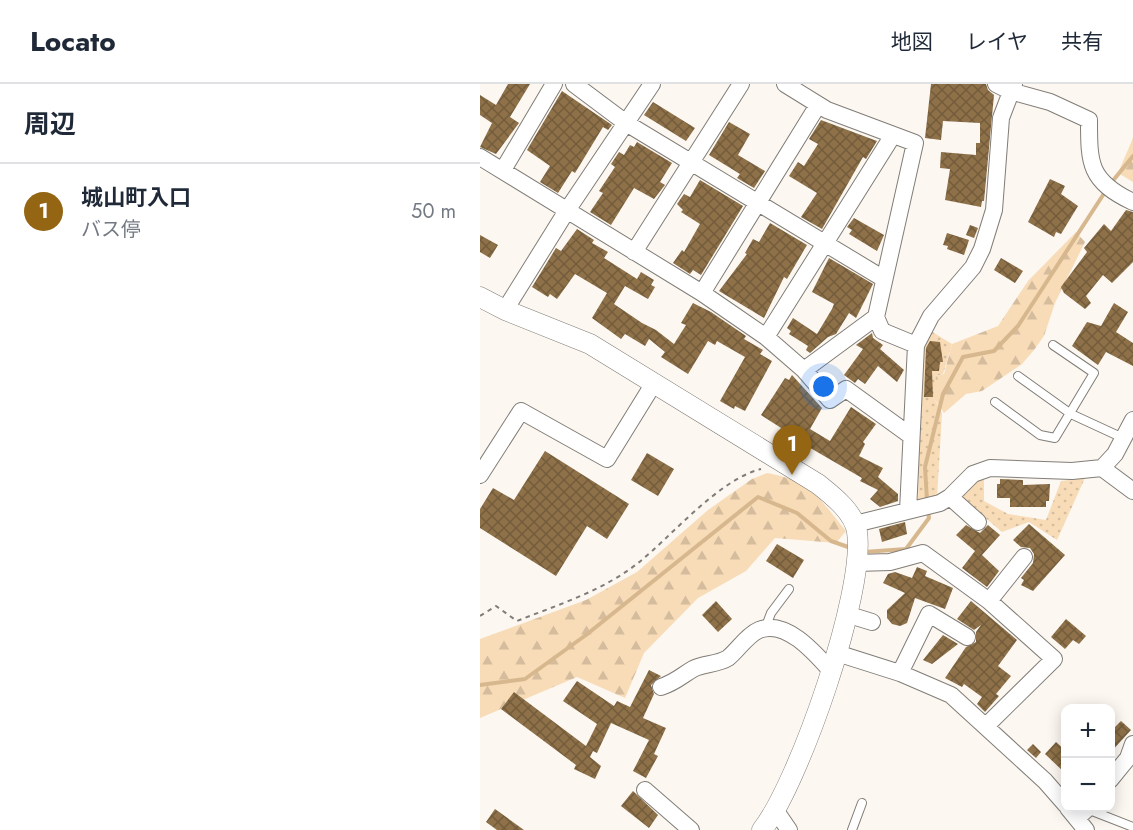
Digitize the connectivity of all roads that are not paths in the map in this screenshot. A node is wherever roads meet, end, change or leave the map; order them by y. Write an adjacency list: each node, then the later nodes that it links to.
1 (554, 84): 12 (street)
2 (574, 84): 8 (street)
3 (652, 84): 8 (street)
4 (741, 84): 11 (street)
5 (785, 84): 7 (street)
6 (1007, 86): 13 (street); 24 (street)
7 (818, 105): 9 (street); 14 (street)
8 (627, 123): 11 (street); 15 (street)
9 (893, 135): 16 (street); 18 (street)
10 (480, 157): 12 (street)
11 (691, 162): 14 (street); 17 (street)
12 (503, 170): 15 (street)
13 (1133, 202)
14 (759, 203): 16 (street); 19 (street)
15 (566, 212): 17 (street); 21 (street)
16 (827, 243): 18 (street); 23 (street)
17 (634, 252): 19 (street)
18 (884, 279): 22 (street)
19 (702, 293): 23 (street)
20 (480, 297): 21 (street)
21 (505, 310): 28 (street)
22 (876, 317): 24 (street); 26 (street)
23 (766, 337): 26 (street)
24 (916, 345): 32 (street)
25 (1053, 345): 30 (lane)
26 (804, 370): 32 (street)
27 (1018, 376): 30 (lane)
28 (654, 383): 35 (street); 40 (street)
29 (995, 402): 30 (lane)
30 (1071, 414): 33 (lane)
31 (1133, 420): 33 (street)
32 (911, 436): 38 (street)
33 (1123, 438): 34 (street)
34 (1102, 468): 36 (street); 37 (street)
35 (480, 476)
36 (1133, 491)
37 (945, 500): 38 (street); 39 (street)
38 (914, 510): 40 (street)
39 (978, 522)
40 (855, 524): 42 (street)
41 (1024, 557): 44 (street)
42 (856, 563): 44 (street); 45 (street)
43 (789, 589): 47 (lane)
44 (988, 601): 52 (street)
45 (846, 614): 46 (street); 49 (street)
46 (872, 622)
47 (765, 629): 49 (street); 51 (street)
48 (967, 637): 50 (street)
49 (834, 662): 50 (street); 58 (street)
50 (900, 673): 52 (street)
51 (662, 687)
52 (987, 725): 59 (street)
53 (1133, 744): 54 (street)
54 (1128, 765): 55 (street)
55 (1115, 776)
56 (645, 790): 61 (street)
57 (862, 803): 64 (lane)
58 (776, 811): 62 (street); 63 (street)
59 (1079, 813): 60 (lane)
60 (1133, 826)
61 (691, 830)
62 (762, 830)
63 (789, 830)
64 (852, 830)

